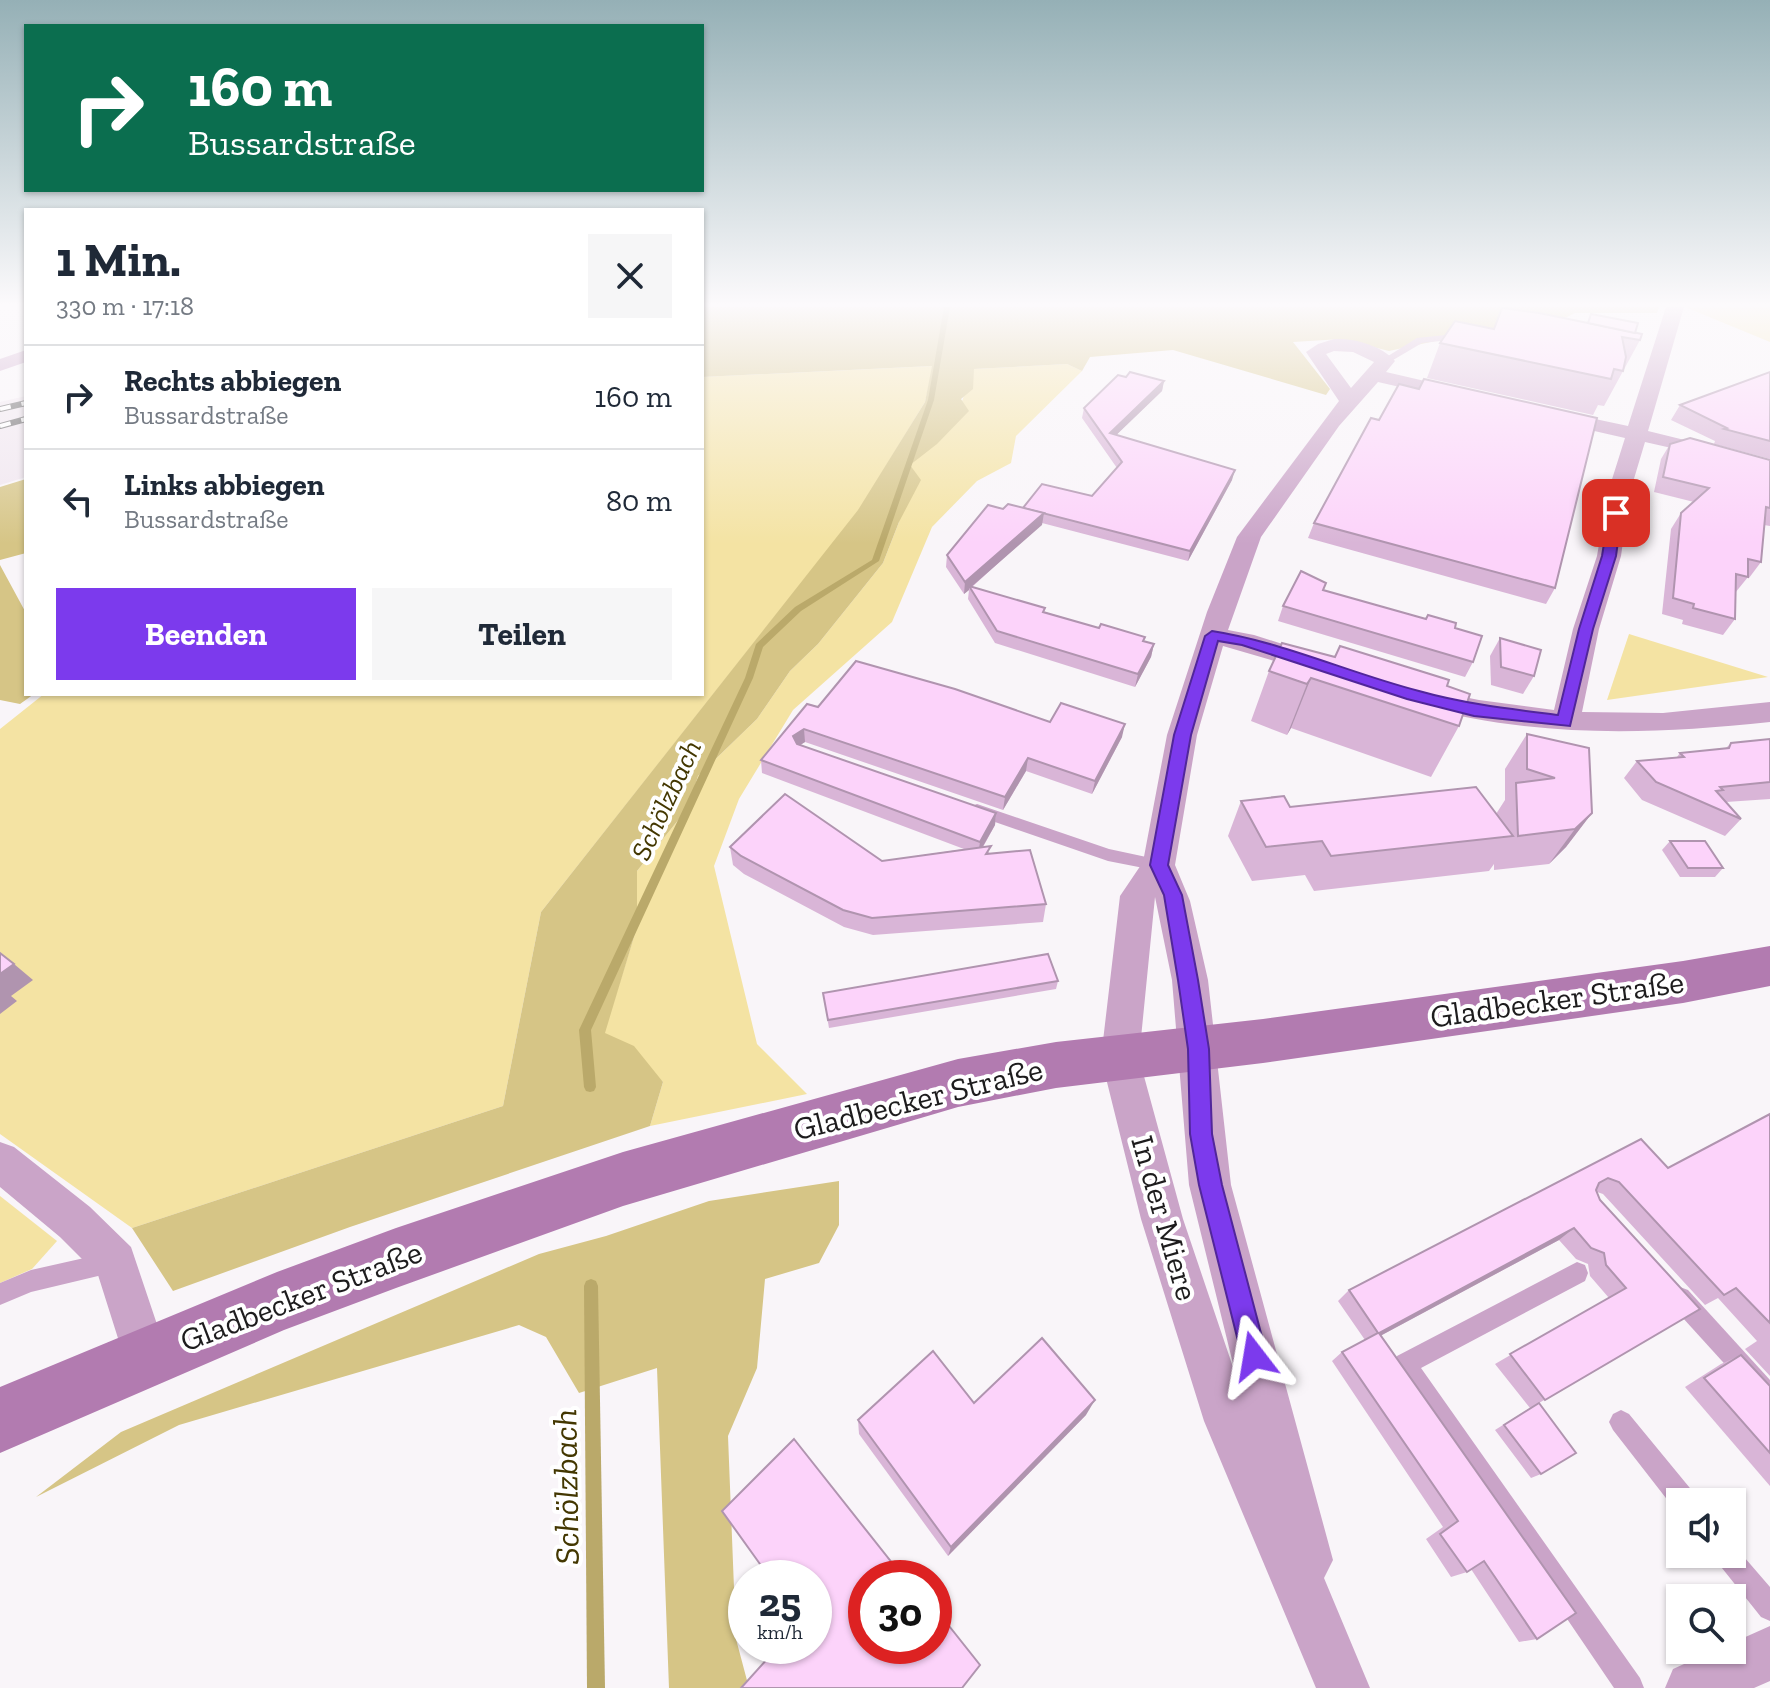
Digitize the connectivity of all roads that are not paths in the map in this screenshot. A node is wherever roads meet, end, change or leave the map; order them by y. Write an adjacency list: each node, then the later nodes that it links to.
1 (1339, 386): 5 (street)
2 (1363, 386): 5 (street, In der Miere)
3 (1437, 386): 6 (street)
4 (1650, 386): 8 (street)
5 (1349, 400): 10 (street, In der Miere)
6 (1482, 400)
7 (1528, 410): 8 (street)
8 (1635, 435): 9 (street); 14 (street)
9 (1770, 468)
10 (1212, 636): 11 (street); 16 (street, In der Miere)
11 (1343, 672)
12 (1399, 691): 14 (street)
13 (1770, 712): 14 (street)
14 (1565, 722)
15 (966, 806): 16 (lane)
16 (1159, 865): 18 (street, In der Miere); 19 (street, In der Miere)
17 (1770, 966): 18 (main road, Gladbecker Straße)
18 (1198, 1049): 19 (main road, Gladbecker Straße); 33 (street, In der Miere)
19 (1120, 1058): 25 (main road, Gladbecker Straße); 33 (street, In der Miere)
20 (0, 1161): 21 (street, Gladbecker Straße)
21 (116, 1262): 24 (lane); 25 (street, Gladbecker Straße)
22 (1577, 1273): 34 (lane)
23 (1667, 1283): 26 (lane)
24 (0, 1294)
25 (145, 1357): 27 (main road, Gladbecker Straße)
26 (1770, 1397)
27 (0, 1420)
28 (1621, 1422): 29 (lane)
29 (1674, 1488)
30 (1738, 1568): 31 (lane)
31 (1770, 1608)
32 (1770, 1653): 35 (street)
33 (1336, 1668)
34 (1630, 1688)
35 (1692, 1688)

